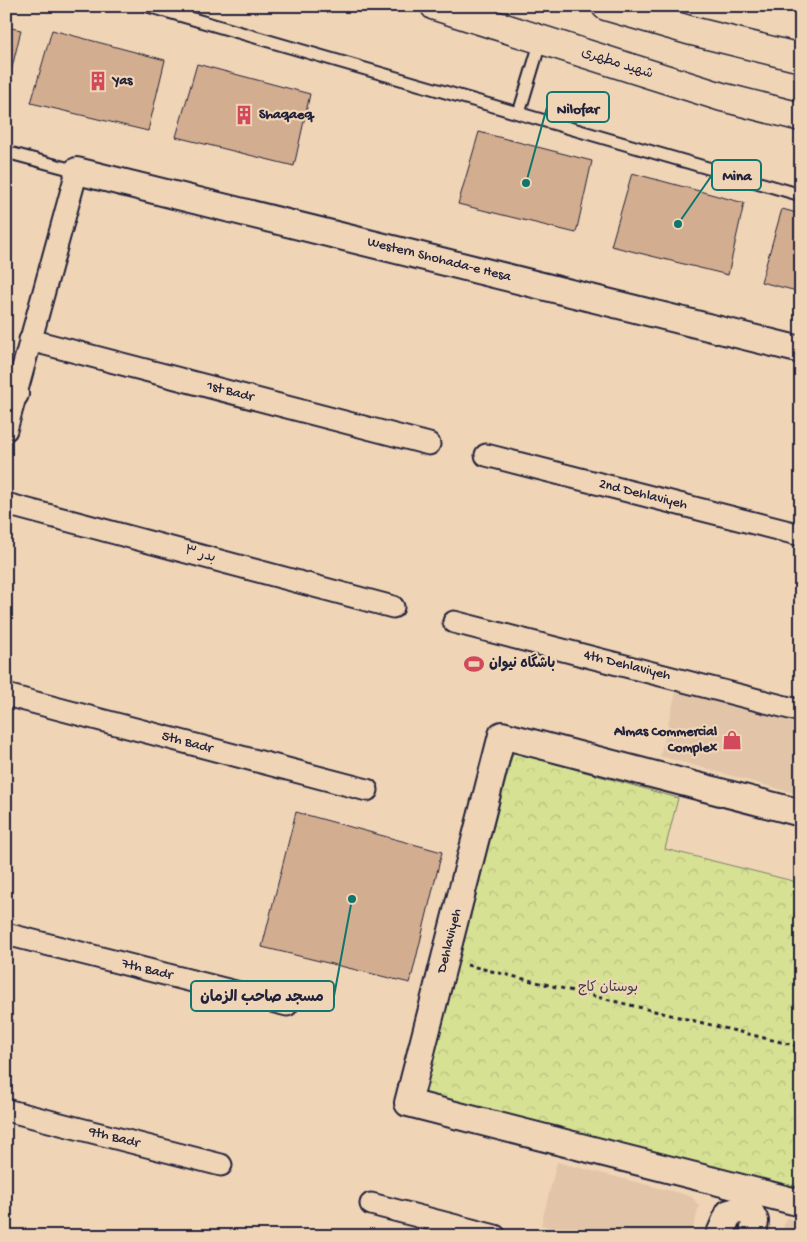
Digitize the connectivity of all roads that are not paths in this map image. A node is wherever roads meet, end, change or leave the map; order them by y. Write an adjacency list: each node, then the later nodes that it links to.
1 (148, 6): 9 (lane)
2 (435, 6): 5 (main road, شهید مطهری)
3 (606, 6): 4 (main road)
4 (692, 31): 6 (street); 7 (main road)
5 (541, 40): 8 (main road, شهید مطهری); 9 (lane)
6 (801, 45)
7 (801, 58)
8 (722, 97): 10 (main road, شهید مطهری); 11 (street)
9 (519, 113): 14 (lane)
10 (801, 117)
11 (801, 128)
12 (6, 152): 13 (lane)
13 (77, 171): 15 (street); 16 (street, Western Shohada-e Hesa)
14 (801, 195)
15 (30, 340): 17 (street); 19 (street, 1st Badr)
16 (801, 350)
17 (11, 393): 18 (street)
18 (6, 430)
19 (430, 444)
20 (486, 455): 22 (street, 2nd Dehlaviyeh)
21 (6, 504): 23 (street, بدر ۳)
22 (801, 535)
23 (393, 607)
24 (454, 622): 26 (street, 4th Dehlaviyeh)
25 (6, 695): 27 (street, 5th Badr)
26 (801, 711)
27 (367, 790)
28 (801, 813): 33 (street, Dehlaviyeh)
29 (6, 934): 30 (street, 7th Badr)
30 (287, 1005)
31 (6, 1110): 32 (street, 9th Badr)
32 (221, 1165)
33 (750, 1199): 34 (street, Dehlaviyeh); 37 (street); 38 (street)
34 (801, 1203)
35 (371, 1204): 36 (street)
36 (495, 1236)
37 (719, 1236)
38 (753, 1236)

